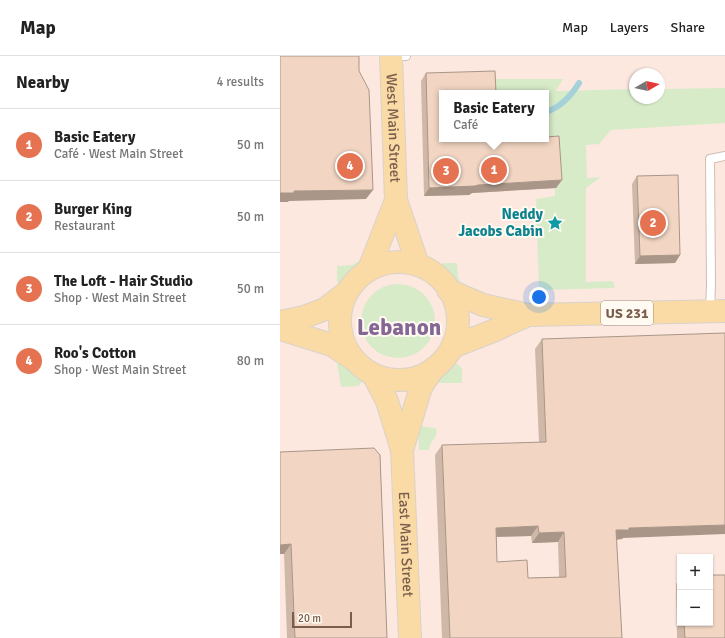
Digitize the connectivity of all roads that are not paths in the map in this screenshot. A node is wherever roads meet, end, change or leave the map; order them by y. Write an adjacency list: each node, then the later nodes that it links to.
1 (391, 56): 2 (lane); 4 (main road, West Main Street)
2 (406, 56)
3 (725, 156): 9 (lane)
4 (396, 200): 5 (main road, West Main Street); 6 (main road, West Main Street)
5 (418, 265): 6 (main road, US 231); 7 (main road, US 231)
6 (369, 269): 8 (main road, US 231)
7 (448, 290): 10 (main road, US 231); 13 (main road, US 231)
8 (347, 292): 11 (main road, US 231); 14 (main road, US 231)
9 (717, 311): 10 (main road, US 231)
10 (528, 315): 13 (main road, US 231)
11 (280, 322)
12 (280, 329): 14 (main road)
13 (452, 347): 15 (main road, US 231)
14 (354, 360): 16 (main road, US 231)
15 (433, 369): 16 (main road, US 231); 17 (main road, East Main Street)
16 (373, 374): 17 (main road, East Main Street)
17 (402, 450): 18 (main road, East Main Street)
18 (410, 638)

